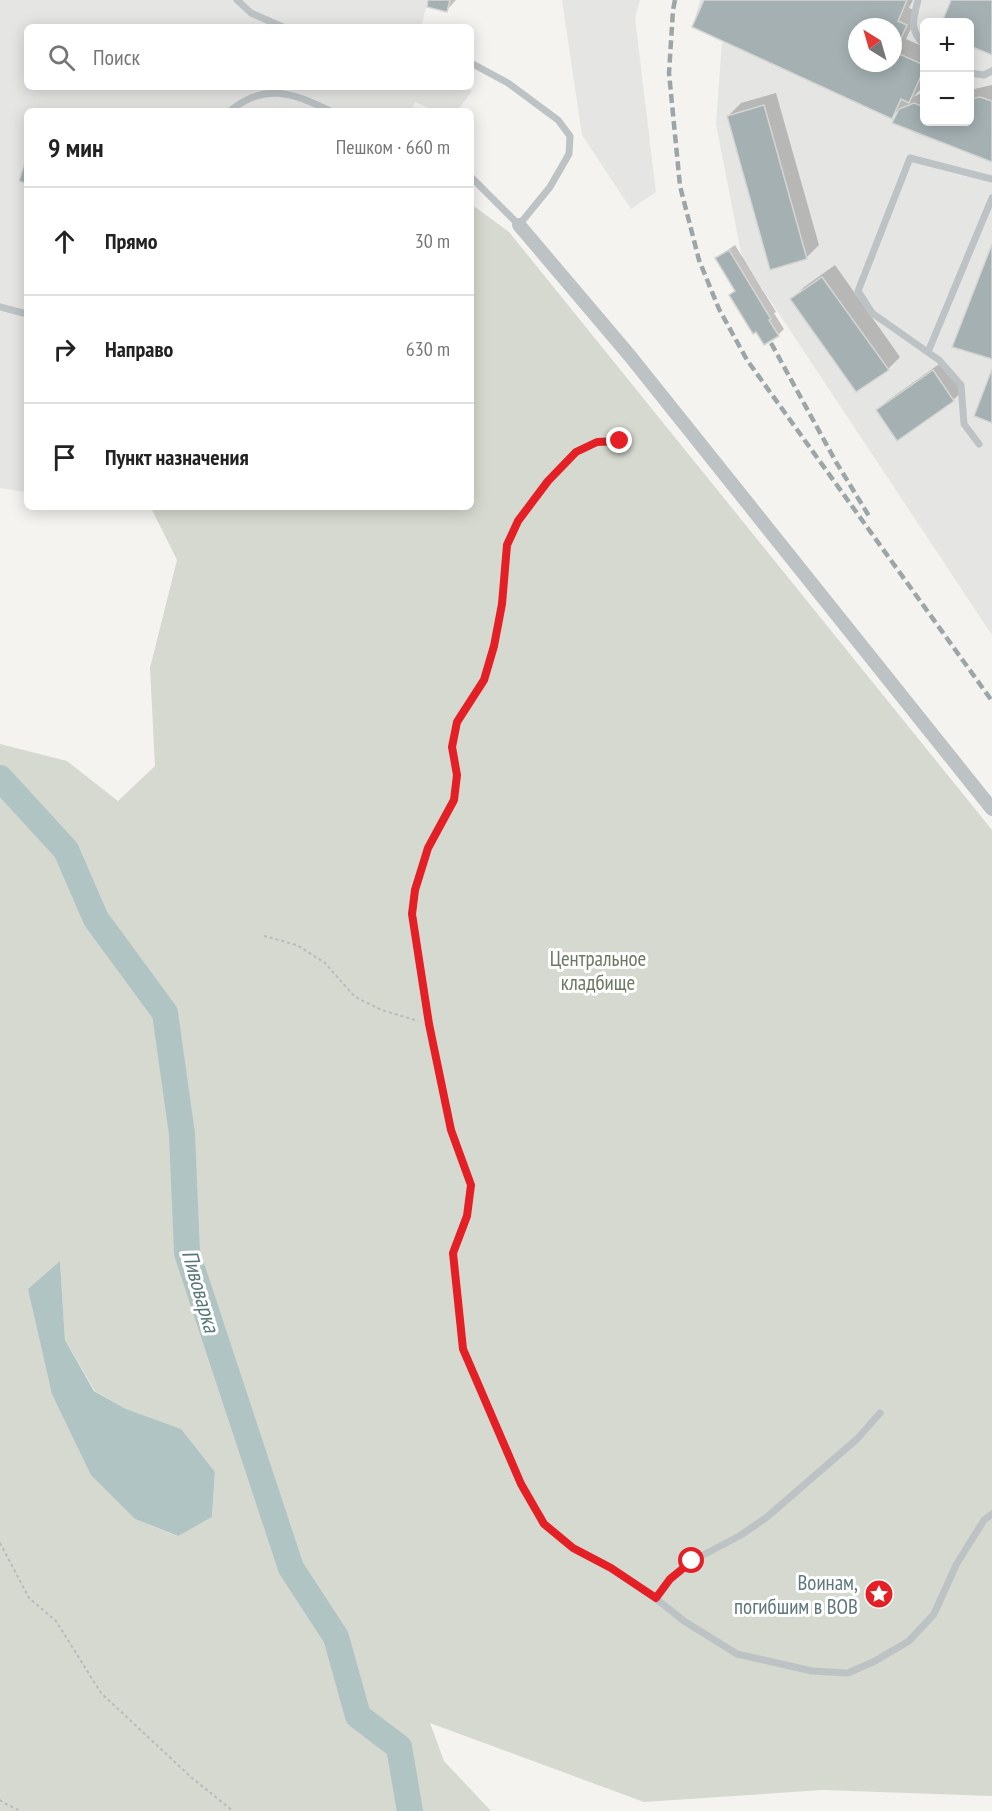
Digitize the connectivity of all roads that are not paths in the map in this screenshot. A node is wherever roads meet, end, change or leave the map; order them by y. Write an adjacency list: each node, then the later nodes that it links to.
1 (237, 0): 3 (lane)
2 (918, 0): 4 (lane)
3 (276, 24)
4 (920, 40)
5 (474, 65): 13 (lane)
6 (992, 71): 7 (lane)
7 (974, 74)
8 (234, 108): 9 (lane)
9 (324, 108)
10 (992, 179): 16 (lane)
11 (474, 180): 13 (lane)
12 (992, 198): 16 (lane)
13 (519, 225): 19 (street)
14 (0, 307): 15 (lane)
15 (24, 313)
16 (928, 352): 17 (lane)
17 (979, 444)
18 (454, 800): 22 (lane)
19 (992, 809)
20 (880, 1413): 22 (lane)
21 (992, 1514): 22 (lane)
22 (656, 1598)

